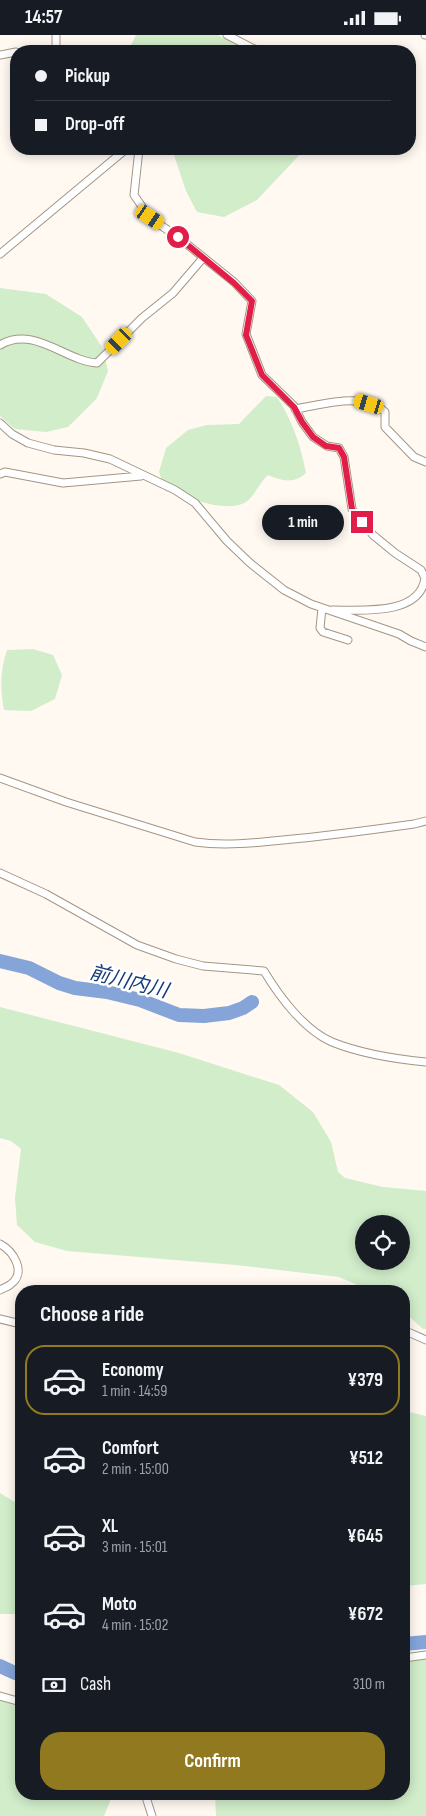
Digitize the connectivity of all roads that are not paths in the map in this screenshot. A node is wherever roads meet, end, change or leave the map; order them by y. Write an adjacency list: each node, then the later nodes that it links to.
1 (227, 35): 2 (street)
2 (246, 45)
3 (119, 155): 5 (street)
4 (138, 155): 6 (street)
5 (0, 254)
6 (204, 258): 7 (street); 8 (street)
7 (0, 345)
8 (295, 409): 10 (street); 14 (street)
9 (0, 423): 12 (street)
10 (426, 462)
11 (0, 473): 12 (street)
12 (144, 476): 13 (street)
13 (322, 608): 14 (street); 15 (street)
14 (332, 610): 16 (street)
15 (348, 641)
16 (426, 647)
17 (0, 778): 18 (street)
18 (426, 821)
19 (0, 873): 20 (street)
20 (426, 1062)
21 (0, 1244): 22 (street)
22 (0, 1290)
23 (0, 1319): 24 (street)
24 (15, 1323)
25 (410, 1333): 26 (street)
26 (426, 1340)
27 (426, 1655): 28 (street)
28 (410, 1657)
29 (0, 1696): 30 (street)
30 (15, 1700)
31 (148, 1800): 32 (street)
32 (152, 1816)

